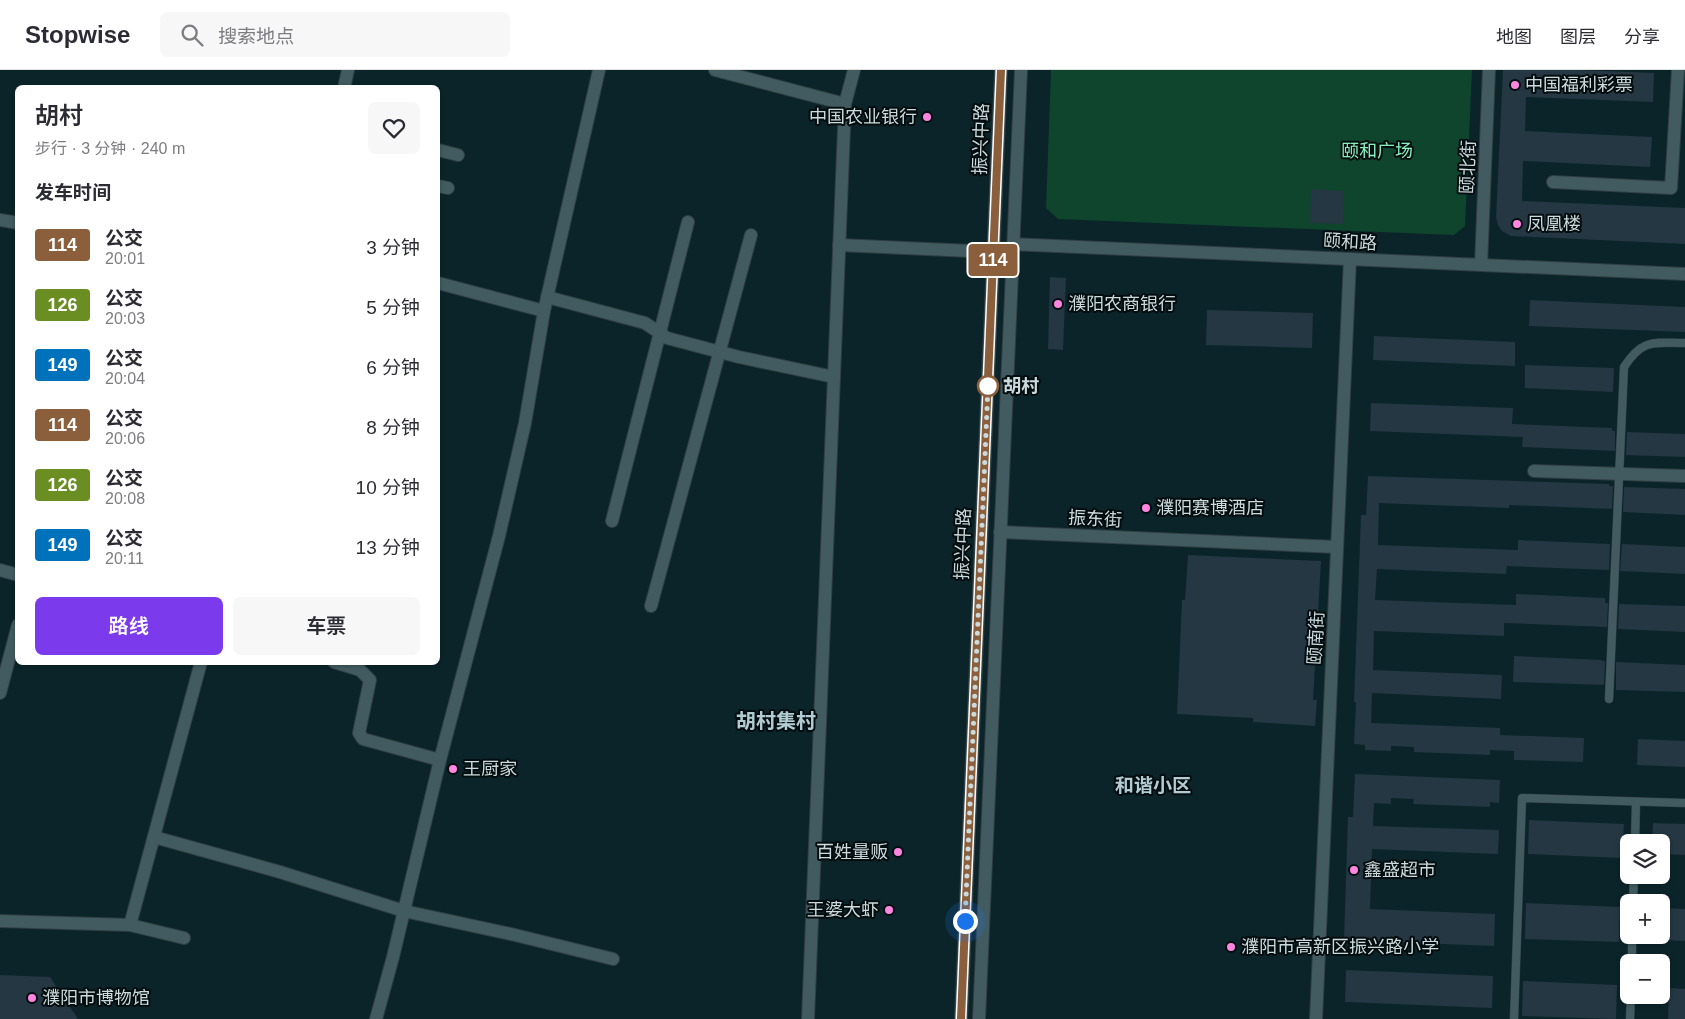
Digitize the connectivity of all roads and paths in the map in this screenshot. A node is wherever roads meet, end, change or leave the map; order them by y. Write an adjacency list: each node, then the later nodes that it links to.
1 (348, 70): 9 (street)
2 (599, 70): 26 (street)
3 (715, 70): 10 (street)
4 (854, 70): 10 (street)
5 (1001, 70): 21 (street, 振兴中路)
6 (1021, 70): 19 (street, 振兴中路)
7 (1489, 70): 23 (street, 颐北街)
8 (1678, 70): 11 (street)
9 (345, 85)
10 (845, 104): 20 (street)
11 (1680, 122): 14 (street)
12 (440, 150): 13 (street)
13 (458, 155)
14 (1553, 182)
15 (0, 220): 16 (street)
16 (15, 222)
17 (688, 222): 28 (street)
18 (751, 235): 30 (street)
19 (1013, 244): 22 (street, 颐和路); 36 (street, 振兴中路)
20 (839, 245): 21 (street); 31 (street)
21 (993, 252): 59 (street, 振兴中路)
22 (1350, 259): 23 (street, 颐和路); 37 (street, 颐南街)
23 (1481, 265): 24 (street, 颐和路)
24 (1685, 274)
25 (440, 284): 27 (street)
26 (547, 297): 27 (street); 28 (street)
27 (544, 311): 46 (street)
28 (660, 333): 30 (street); 35 (street)
29 (1685, 343): 33 (lane)
30 (719, 352): 31 (street); 40 (street)
31 (834, 378): 58 (street)
32 (1534, 471): 33 (street)
33 (1619, 474): 34 (street); 45 (lane)
34 (1685, 476)
35 (612, 521)
36 (1000, 532): 37 (street, 振东街); 60 (street, 振兴中路)
37 (1337, 547): 61 (street, 颐南街)
38 (0, 570): 39 (street)
39 (15, 574)
40 (651, 606)
41 (15, 636): 44 (street)
42 (199, 665): 50 (street)
43 (344, 665): 46 (street)
44 (0, 693)
45 (1609, 699)
46 (440, 760): 51 (street)
47 (1636, 802): 48 (lane); 49 (lane); 62 (lane)
48 (1685, 804)
49 (1635, 834)
50 (154, 837): 51 (street); 53 (street)
51 (404, 911): 55 (street); 57 (street)
52 (0, 921): 53 (street)
53 (130, 925): 54 (street)
54 (184, 938)
55 (613, 959)
56 (1631, 1004): 63 (lane)
57 (376, 1019)
58 (808, 1019)
59 (961, 1019)
60 (979, 1019)
61 (1316, 1019)
62 (1514, 1019)
63 (1630, 1019)

